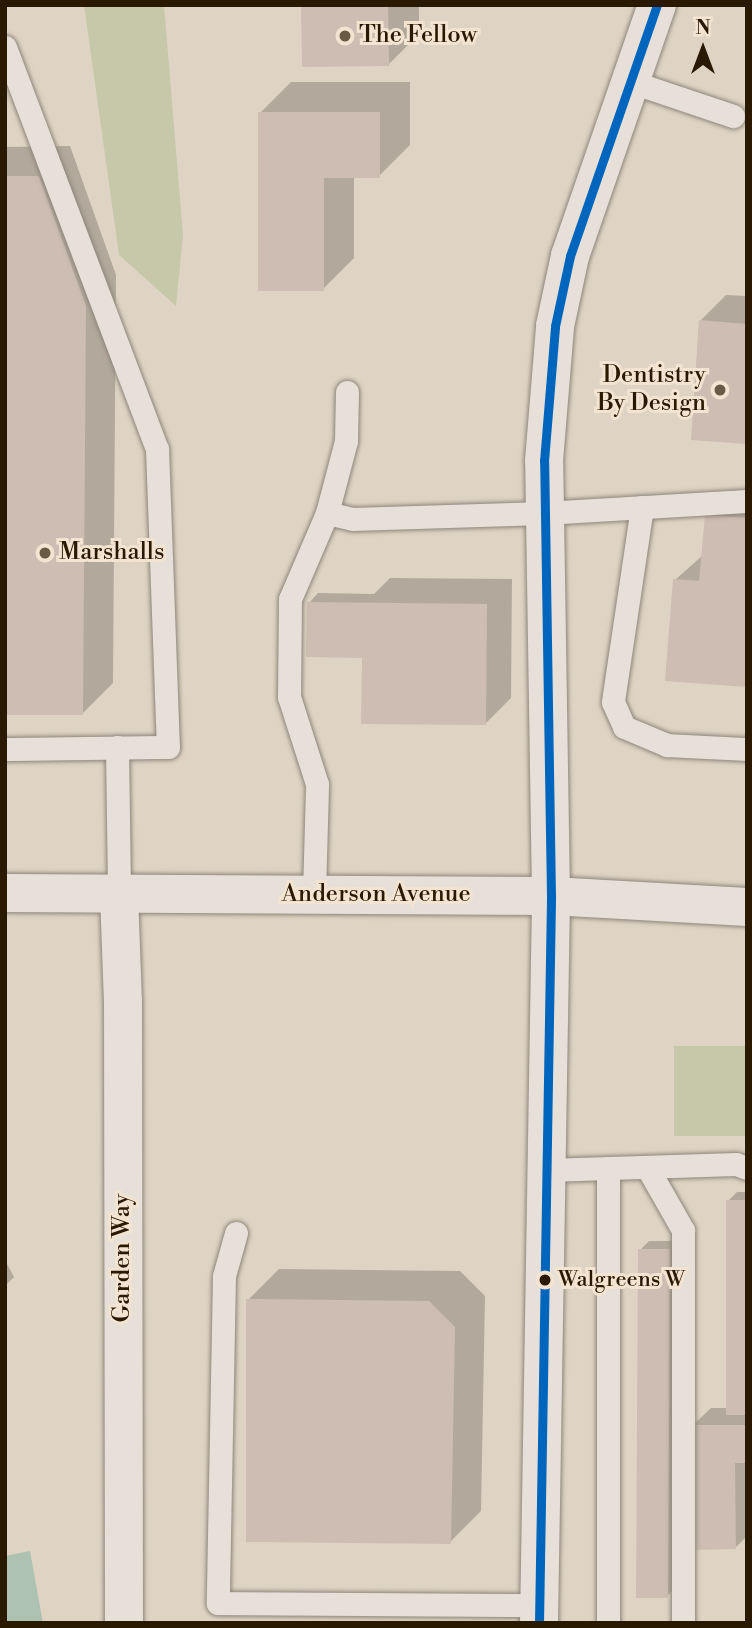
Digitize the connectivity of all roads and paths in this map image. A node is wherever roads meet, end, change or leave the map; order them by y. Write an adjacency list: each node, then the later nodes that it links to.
1 (657, 5): 3 (street)
2 (5, 47): 10 (lane)
3 (629, 81): 4 (lane); 9 (street)
4 (733, 116)
5 (347, 392): 8 (lane)
6 (747, 501): 7 (lane)
7 (642, 508): 9 (lane); 12 (lane)
8 (327, 513): 9 (lane); 15 (lane)
9 (544, 513): 16 (street)
10 (117, 747): 11 (lane); 14 (lane)
11 (5, 749)
12 (747, 749)
13 (5, 893): 14 (street, Anderson Avenue)
14 (119, 894): 15 (street, Anderson Avenue); 24 (street, Garden Way)
15 (314, 894): 16 (street, Anderson Avenue)
16 (551, 897): 17 (street, Anderson Avenue); 21 (street)
17 (747, 907)
18 (647, 1167): 19 (lane); 20 (lane); 26 (lane)
19 (608, 1168): 21 (lane); 25 (lane)
20 (747, 1168)
21 (546, 1170): 23 (street)
22 (236, 1234): 23 (lane)
23 (539, 1614)
24 (124, 1623)
25 (608, 1623)
26 (683, 1623)

